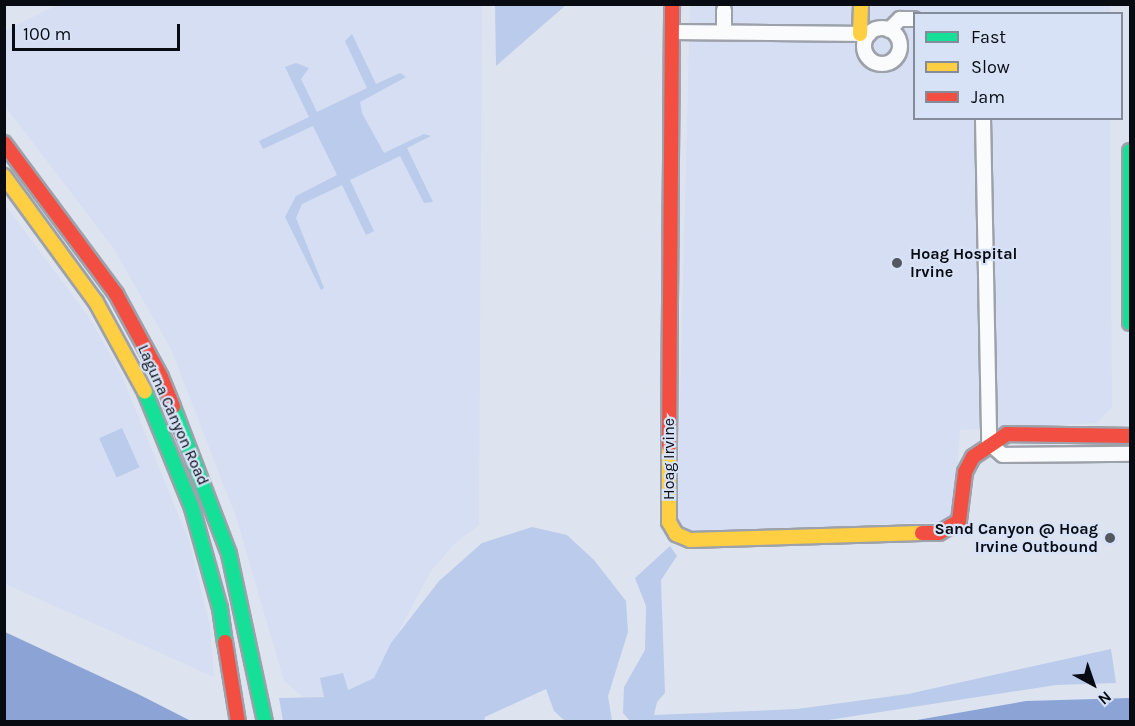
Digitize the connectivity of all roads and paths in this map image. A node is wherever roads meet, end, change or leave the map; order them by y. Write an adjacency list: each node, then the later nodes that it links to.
1 (672, 4): 6 (main road, Hoag Irvine)
2 (861, 4): 8 (main road)
3 (724, 10): 7 (street)
4 (913, 19): 5 (street)
5 (889, 30): 8 (street); 8 (street)
6 (673, 32): 7 (street); 15 (main road, Hoag Irvine)
7 (724, 32): 8 (street)
8 (865, 34)
9 (983, 120): 15 (street)
10 (4, 143): 18 (main road, Laguna Canyon Road)
11 (1131, 151): 13 (main road)
12 (4, 176): 17 (main road, Laguna Canyon Road)
13 (1131, 323)
14 (1131, 436): 15 (main road)
15 (989, 443): 16 (street)
16 (1131, 454)
17 (237, 720)
18 (265, 722)

